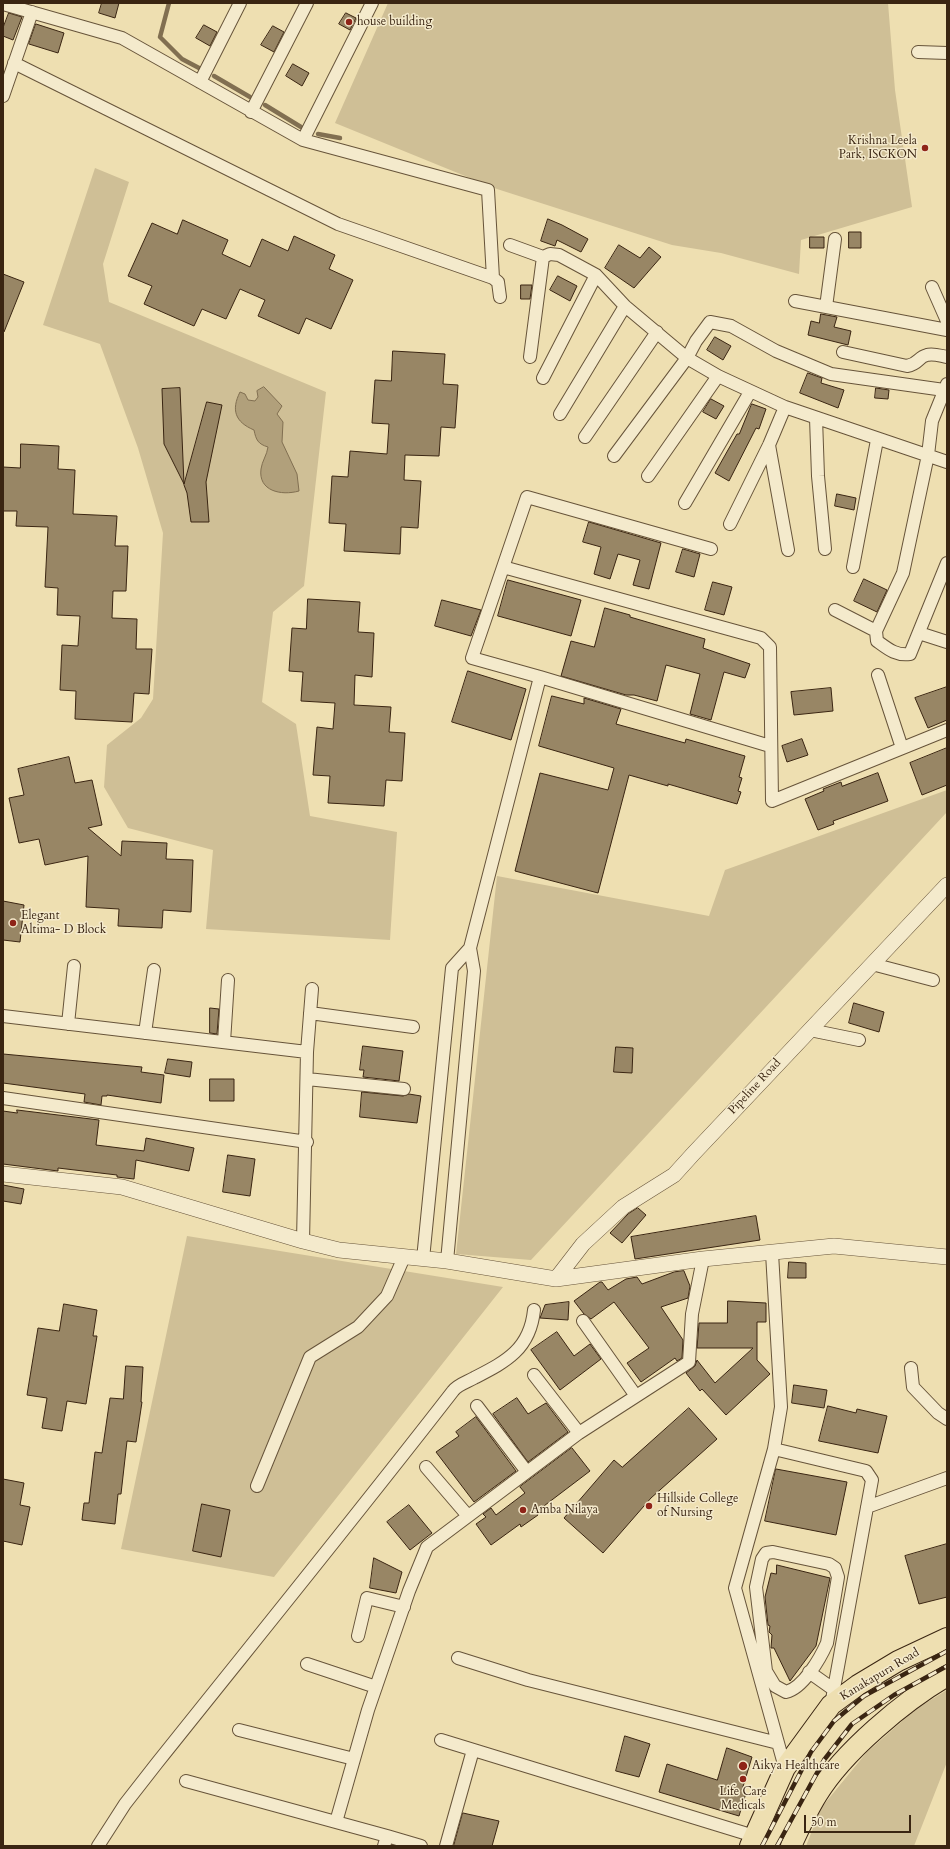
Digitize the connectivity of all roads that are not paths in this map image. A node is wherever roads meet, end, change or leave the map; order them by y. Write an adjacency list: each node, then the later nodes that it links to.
1 (240, 3): 9 (street)
2 (307, 3): 11 (street)
3 (372, 3): 12 (street)
4 (3, 4): 5 (street)
5 (32, 12): 8 (street); 9 (street)
6 (918, 52): 7 (street)
7 (947, 53)
8 (14, 63): 10 (street); 17 (street)
9 (200, 82): 11 (street)
10 (3, 96)
11 (251, 112): 12 (street)
12 (303, 140): 17 (street)
13 (835, 239): 22 (street)
14 (510, 245): 15 (street)
15 (543, 257): 16 (street); 27 (street)
16 (596, 275): 21 (street); 31 (street)
17 (493, 278): 19 (street)
18 (932, 287): 23 (street)
19 (500, 297)
20 (795, 301): 22 (street)
21 (625, 306): 25 (street); 35 (street)
22 (826, 307): 24 (street)
23 (947, 322)
24 (947, 330)
25 (657, 332): 29 (street); 37 (street)
26 (843, 352): 28 (street)
27 (530, 357)
28 (947, 357)
29 (687, 358): 30 (street); 32 (street); 40 (street)
30 (718, 376): 33 (street); 43 (street)
31 (543, 378)
32 (946, 386): 41 (street)
33 (750, 392): 34 (street); 44 (street)
34 (785, 407): 36 (street); 39 (street)
35 (560, 414)
36 (816, 418): 38 (street); 47 (street)
37 (585, 437)
38 (877, 440): 41 (street); 51 (street)
39 (769, 445): 45 (street); 48 (street)
40 (614, 456)
41 (928, 456): 42 (street); 54 (street)
42 (947, 462)
43 (648, 476)
44 (685, 503)
45 (730, 524)
46 (711, 549): 50 (street)
47 (826, 549)
48 (788, 550)
49 (947, 562): 52 (street)
50 (503, 566): 58 (street); 60 (street)
51 (853, 568)
52 (942, 591): 55 (street)
53 (835, 610): 54 (street)
54 (876, 631): 55 (street)
55 (919, 633): 56 (street)
56 (947, 642)
57 (878, 675): 61 (street)
58 (540, 677): 60 (street); 63 (street)
59 (947, 730): 61 (street)
60 (770, 746): 61 (street)
61 (902, 748)
62 (947, 885): 64 (street, Pipeline Road)
63 (470, 948): 88 (street); 90 (street)
64 (872, 964): 68 (street); 74 (street, Pipeline Road)
65 (74, 966): 72 (street)
66 (154, 970): 75 (street)
67 (228, 980): 77 (street)
68 (933, 980)
69 (312, 989): 70 (street)
70 (310, 1013): 73 (street); 78 (street)
71 (3, 1016): 72 (street)
72 (68, 1024): 75 (street)
73 (413, 1027)
74 (810, 1030): 76 (street); 91 (street, Pipeline Road)
75 (145, 1033): 77 (street)
76 (859, 1040)
77 (224, 1042): 78 (street)
78 (307, 1052): 79 (street)
79 (307, 1079): 80 (street); 82 (street)
80 (404, 1089)
81 (3, 1098): 82 (street)
82 (307, 1142): 84 (street)
83 (3, 1174): 84 (street)
84 (303, 1241): 86 (street)
85 (772, 1253): 87 (street); 89 (street); 100 (street)
86 (404, 1256): 88 (street); 104 (street)
87 (947, 1257)
88 (423, 1259): 90 (street)
89 (703, 1259): 91 (street); 96 (street)
90 (447, 1261): 91 (street)
91 (556, 1279)
92 (534, 1310): 128 (street)
93 (583, 1321): 96 (street)
94 (911, 1368): 98 (street)
95 (534, 1375): 99 (street)
96 (636, 1396): 99 (street)
97 (477, 1406): 102 (street)
98 (947, 1419)
99 (579, 1433): 102 (street)
100 (774, 1449): 105 (street); 108 (street)
101 (426, 1467): 106 (street)
102 (527, 1472): 106 (street)
103 (947, 1478): 105 (street)
104 (257, 1486)
105 (867, 1507): 117 (street)
106 (468, 1516): 109 (street)
107 (756, 1587): 108 (street); 114 (street); 114 (street)
108 (735, 1588): 120 (street)
109 (404, 1607): 110 (street); 116 (street)
110 (358, 1636)
111 (947, 1638): 117 (highway, Kanakapura Road)
112 (458, 1658): 120 (street)
113 (307, 1664): 116 (street)
114 (809, 1672): 117 (street)
115 (947, 1676): 131 (highway)
116 (376, 1687): 122 (street)
117 (832, 1697): 123 (highway, Kanakapura Road)
118 (240, 1730): 122 (street)
119 (441, 1740): 121 (street)
120 (778, 1743): 123 (street)
121 (472, 1750): 127 (street); 130 (street)
122 (354, 1759): 125 (street)
123 (785, 1768): 127 (highway, Kanakapura Road)
124 (186, 1781): 125 (street)
125 (336, 1822): 126 (street)
126 (386, 1841): 129 (street)
127 (752, 1841)
128 (98, 1846)
129 (421, 1846)
130 (446, 1846)
131 (791, 1846)

